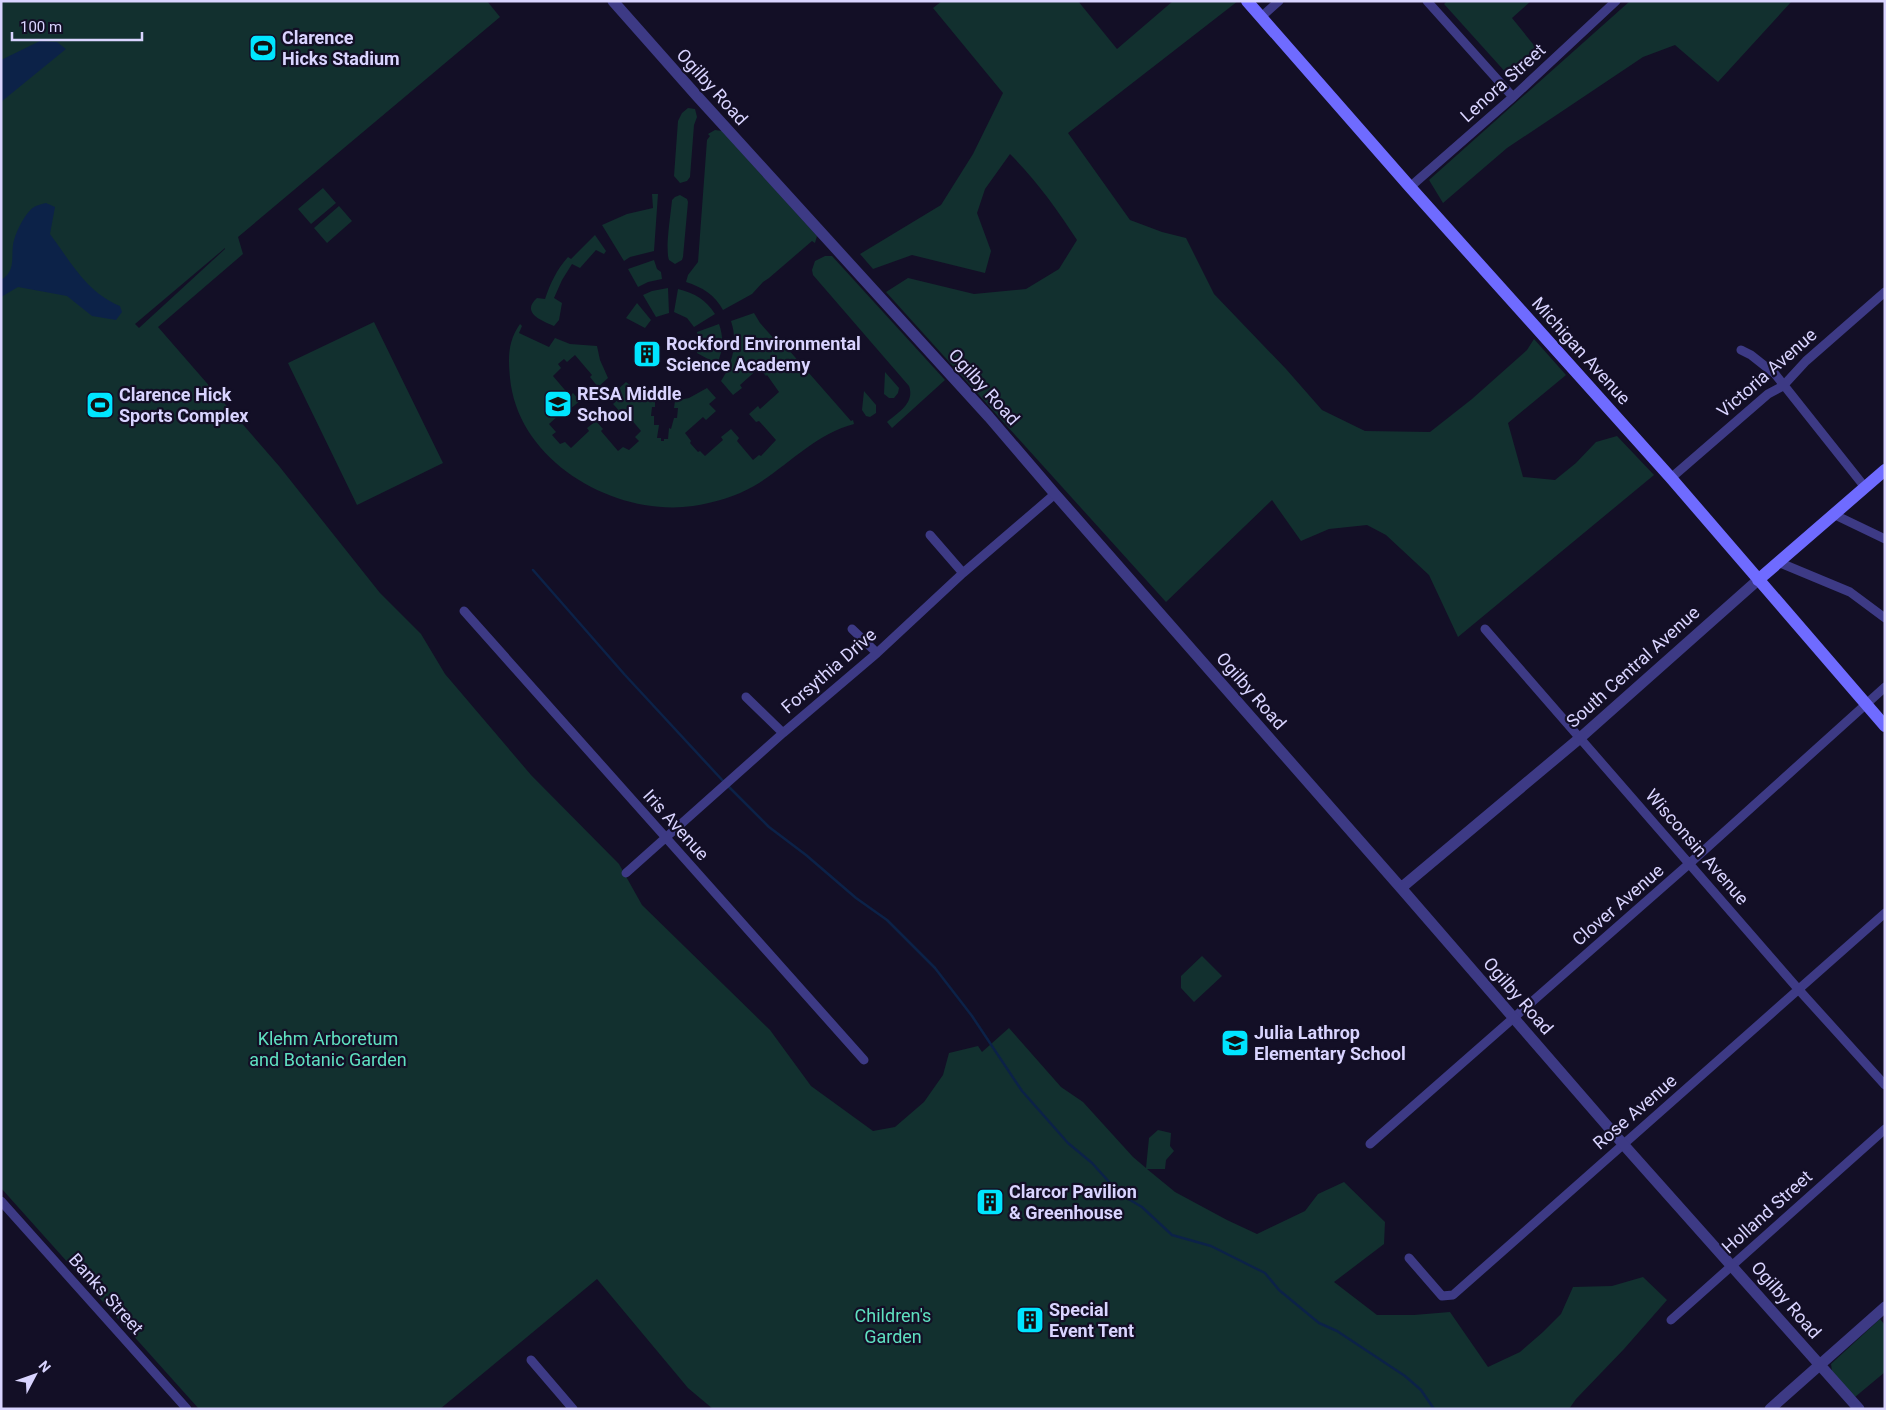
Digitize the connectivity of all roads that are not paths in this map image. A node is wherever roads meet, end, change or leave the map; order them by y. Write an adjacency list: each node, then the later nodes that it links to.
1 (613, 1): 15 (street, Ogilby Road)
2 (1247, 1): 6 (main road, Michigan Avenue)
3 (1279, 1): 6 (street)
4 (1427, 1): 7 (street)
5 (1616, 1): 7 (street, Lenora Street)
6 (1261, 17): 8 (main road, Michigan Avenue)
7 (1513, 97): 8 (street, Lenora Street)
8 (1410, 187): 13 (main road, Michigan Avenue)
9 (1885, 292): 11 (street, Victoria Avenue)
10 (1741, 350): 11 (street)
11 (1783, 386): 13 (street, Victoria Avenue); 14 (street)
12 (1885, 470): 14 (main road, South Central Avenue)
13 (1671, 478): 21 (main road, Michigan Avenue)
14 (1864, 486): 16 (main road, South Central Avenue)
15 (1055, 494): 20 (street, Forsythia Drive); 36 (street, Ogilby Road)
16 (1833, 514): 18 (street); 19 (main road, South Central Avenue)
17 (930, 535): 20 (street)
18 (1885, 539)
19 (1778, 562): 21 (main road, South Central Avenue); 23 (street)
20 (963, 573): 26 (street, Forsythia Drive)
21 (1758, 580): 29 (main road, Michigan Avenue); 32 (street, South Central Avenue)
22 (464, 611): 33 (street, Iris Avenue)
23 (1885, 618)
24 (852, 629): 26 (street)
25 (1485, 629): 32 (street, Wisconsin Avenue)
26 (876, 653): 31 (street, Forsythia Drive)
27 (1885, 687): 29 (street, Clover Avenue)
28 (746, 697): 31 (street)
29 (1865, 704): 30 (main road, Michigan Avenue); 34 (street, Clover Avenue)
30 (1885, 726)
31 (783, 733): 33 (street, Forsythia Drive)
32 (1580, 738): 34 (street, Wisconsin Avenue); 36 (street, South Central Avenue)
33 (666, 839): 35 (street, Forsythia Drive); 40 (street, Iris Avenue)
34 (1690, 864): 38 (street, Wisconsin Avenue); 39 (street, Clover Avenue)
35 (626, 873)
36 (1401, 888): 39 (street, Ogilby Road)
37 (1885, 913): 38 (street, Rose Avenue)
38 (1798, 990): 41 (street, Wisconsin Avenue); 44 (street, Rose Avenue)
39 (1514, 1017): 43 (street, Clover Avenue); 44 (street, Ogilby Road)
40 (864, 1060)
41 (1885, 1085)
42 (1885, 1129): 47 (street, Holland Street)
43 (1370, 1144)
44 (1623, 1144): 46 (street, Rose Avenue); 47 (street, Ogilby Road)
45 (1, 1201): 53 (street, Banks Street)
46 (1409, 1258)
47 (1732, 1265): 49 (street, Holland Street); 51 (street, Ogilby Road)
48 (1885, 1307): 51 (street)
49 (1671, 1320)
50 (531, 1360): 52 (street)
51 (1820, 1365): 54 (street); 55 (street, Ogilby Road)
52 (571, 1408)
53 (187, 1409)
54 (1770, 1409)
55 (1859, 1409)

